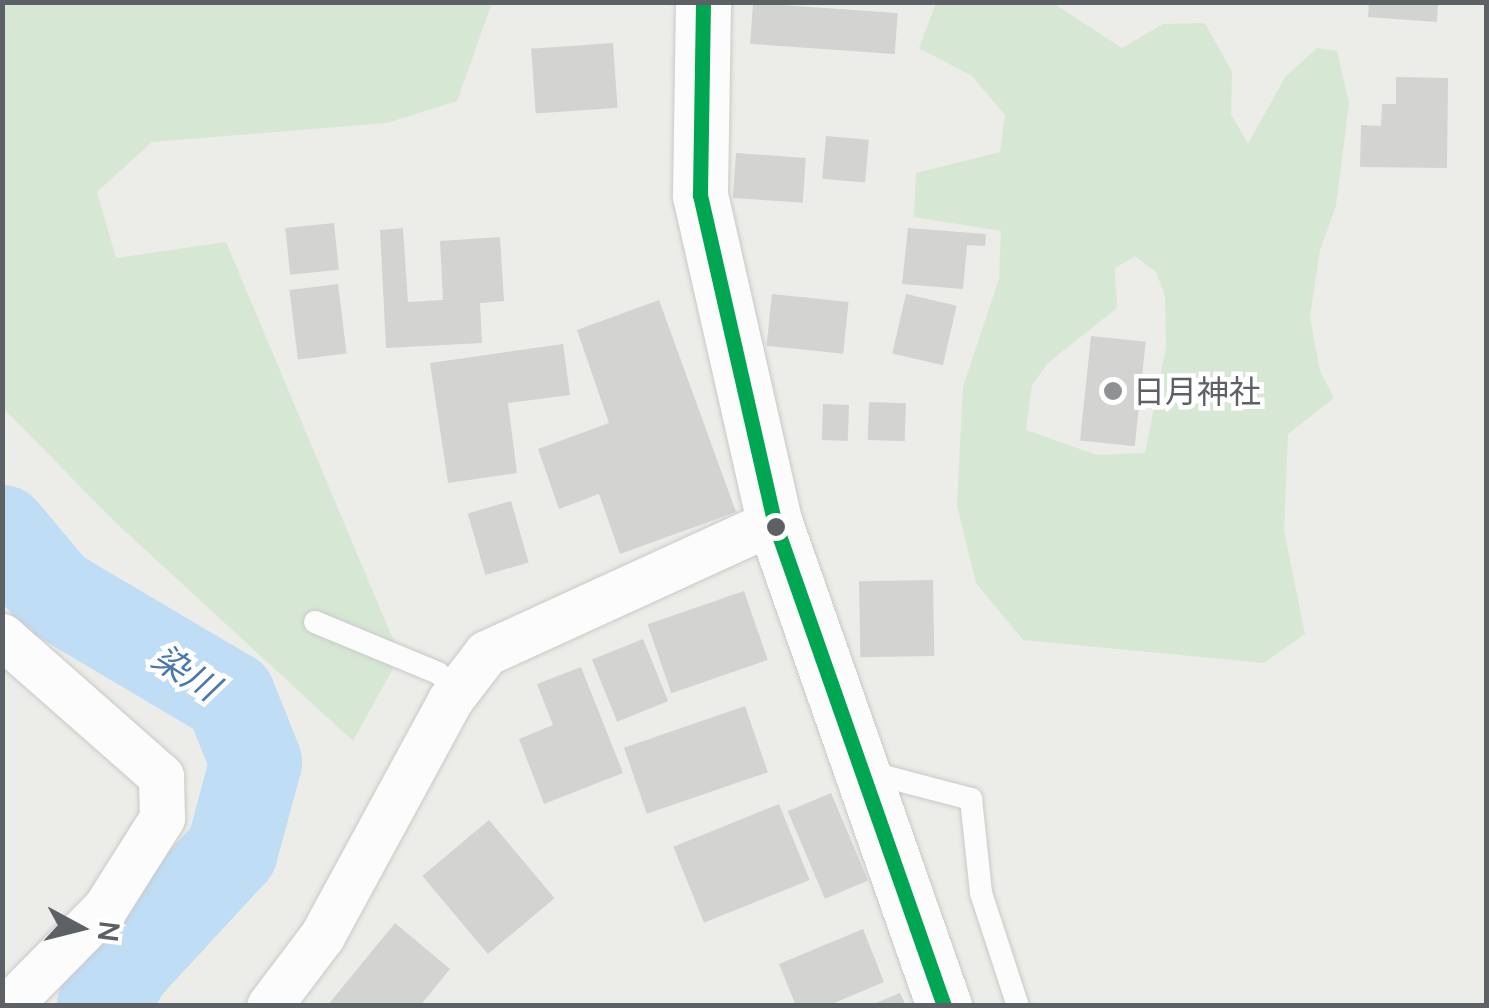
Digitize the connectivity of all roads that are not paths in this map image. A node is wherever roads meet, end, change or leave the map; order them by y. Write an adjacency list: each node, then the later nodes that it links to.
1 (703, 2): 2 (main road)
2 (774, 521): 5 (street); 6 (main road)
3 (315, 622): 5 (lane)
4 (2, 636): 7 (street)
5 (458, 689): 8 (street)
6 (861, 770): 9 (main road); 10 (lane)
7 (8, 1006)
8 (269, 1006)
9 (944, 1006)
10 (1018, 1006)

